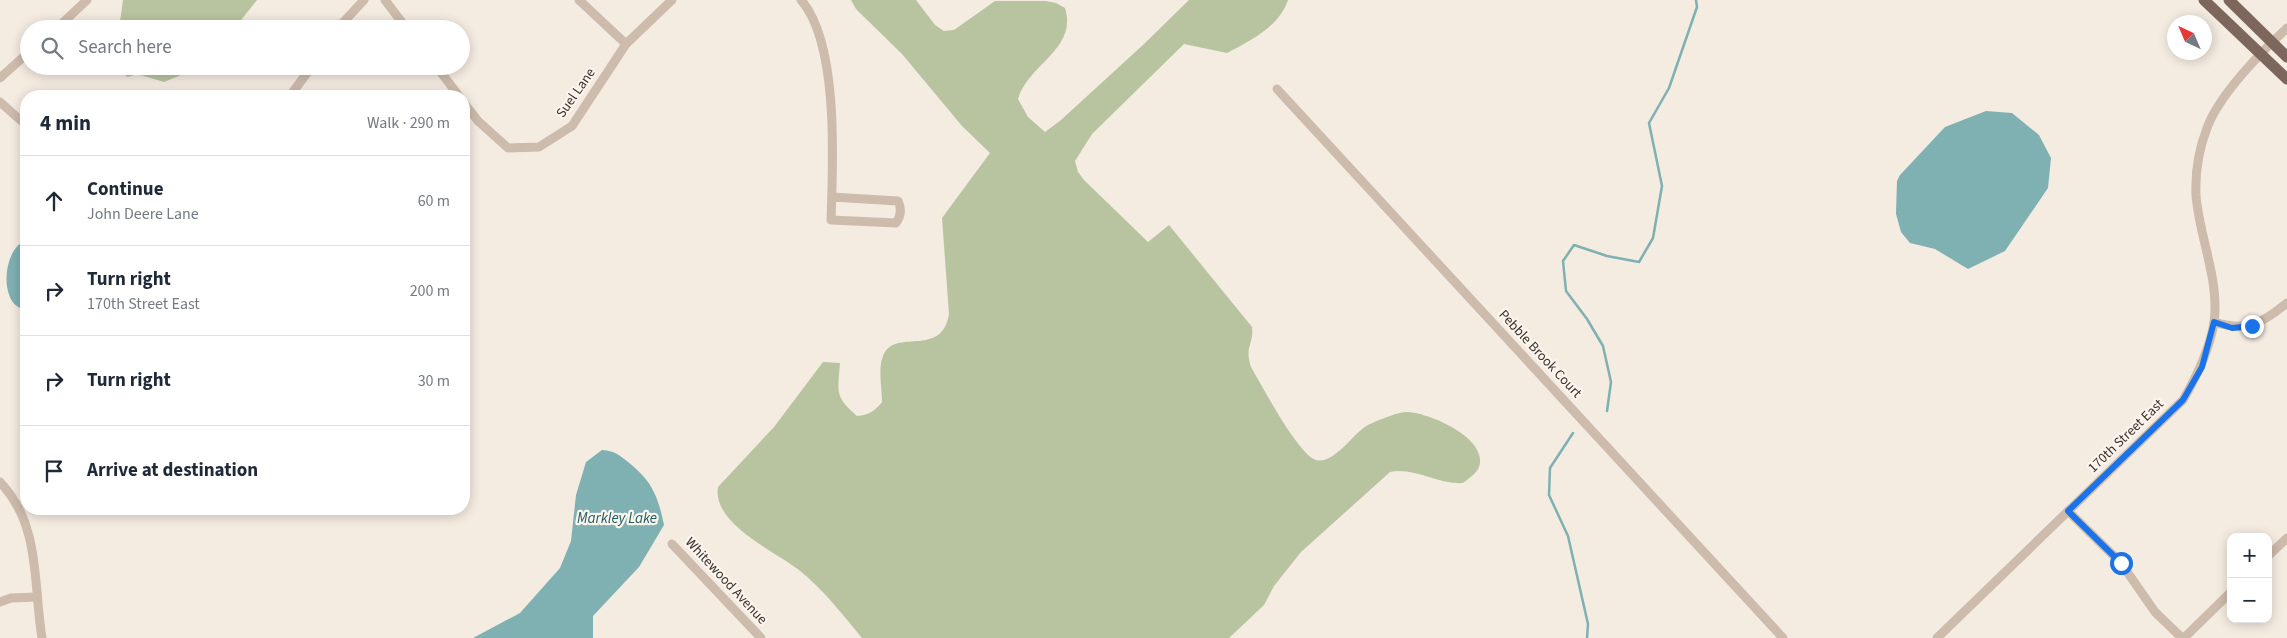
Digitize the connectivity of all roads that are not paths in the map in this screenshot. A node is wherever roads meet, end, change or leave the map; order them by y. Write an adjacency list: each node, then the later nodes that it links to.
1 (87, 0): 9 (street)
2 (364, 0): 10 (street)
3 (385, 0): 11 (street)
4 (579, 0): 14 (street)
5 (672, 0): 14 (street, Suel Lane)
6 (801, 0): 28 (street)
7 (2204, 0): 15 (main road)
8 (2229, 0): 13 (main road)
9 (66, 20)
10 (345, 20)
11 (400, 20)
12 (2287, 28): 13 (street, 170th Street East)
13 (2272, 42): 15 (street, 170th Street East); 16 (main road)
14 (626, 44): 26 (street, Suel Lane)
15 (2261, 54): 21 (main road); 30 (street, 170th Street East)
16 (2287, 57)
17 (20, 60): 20 (street)
18 (305, 75): 23 (street)
19 (443, 75): 24 (street)
20 (0, 78)
21 (2287, 79)
22 (1277, 89): 43 (street, Pebble Brook Court)
23 (294, 90)
24 (454, 90)
25 (0, 102): 27 (street)
26 (470, 111)
27 (20, 120)
28 (832, 197): 28 (street)
29 (2287, 303): 30 (street)
30 (2214, 322): 33 (street, 170th Street East)
31 (0, 482): 32 (street)
32 (20, 508)
33 (2068, 511): 44 (street, 170th Street East); 45 (street)
34 (23, 515): 39 (street)
35 (2287, 538): 37 (street)
36 (672, 544): 42 (street, Whitewood Avenue)
37 (2272, 552)
38 (2227, 596): 45 (street)
39 (37, 597): 40 (street); 41 (street)
40 (0, 602)
41 (42, 638)
42 (760, 638)
43 (1783, 638)
44 (1937, 638)
45 (2183, 638)

